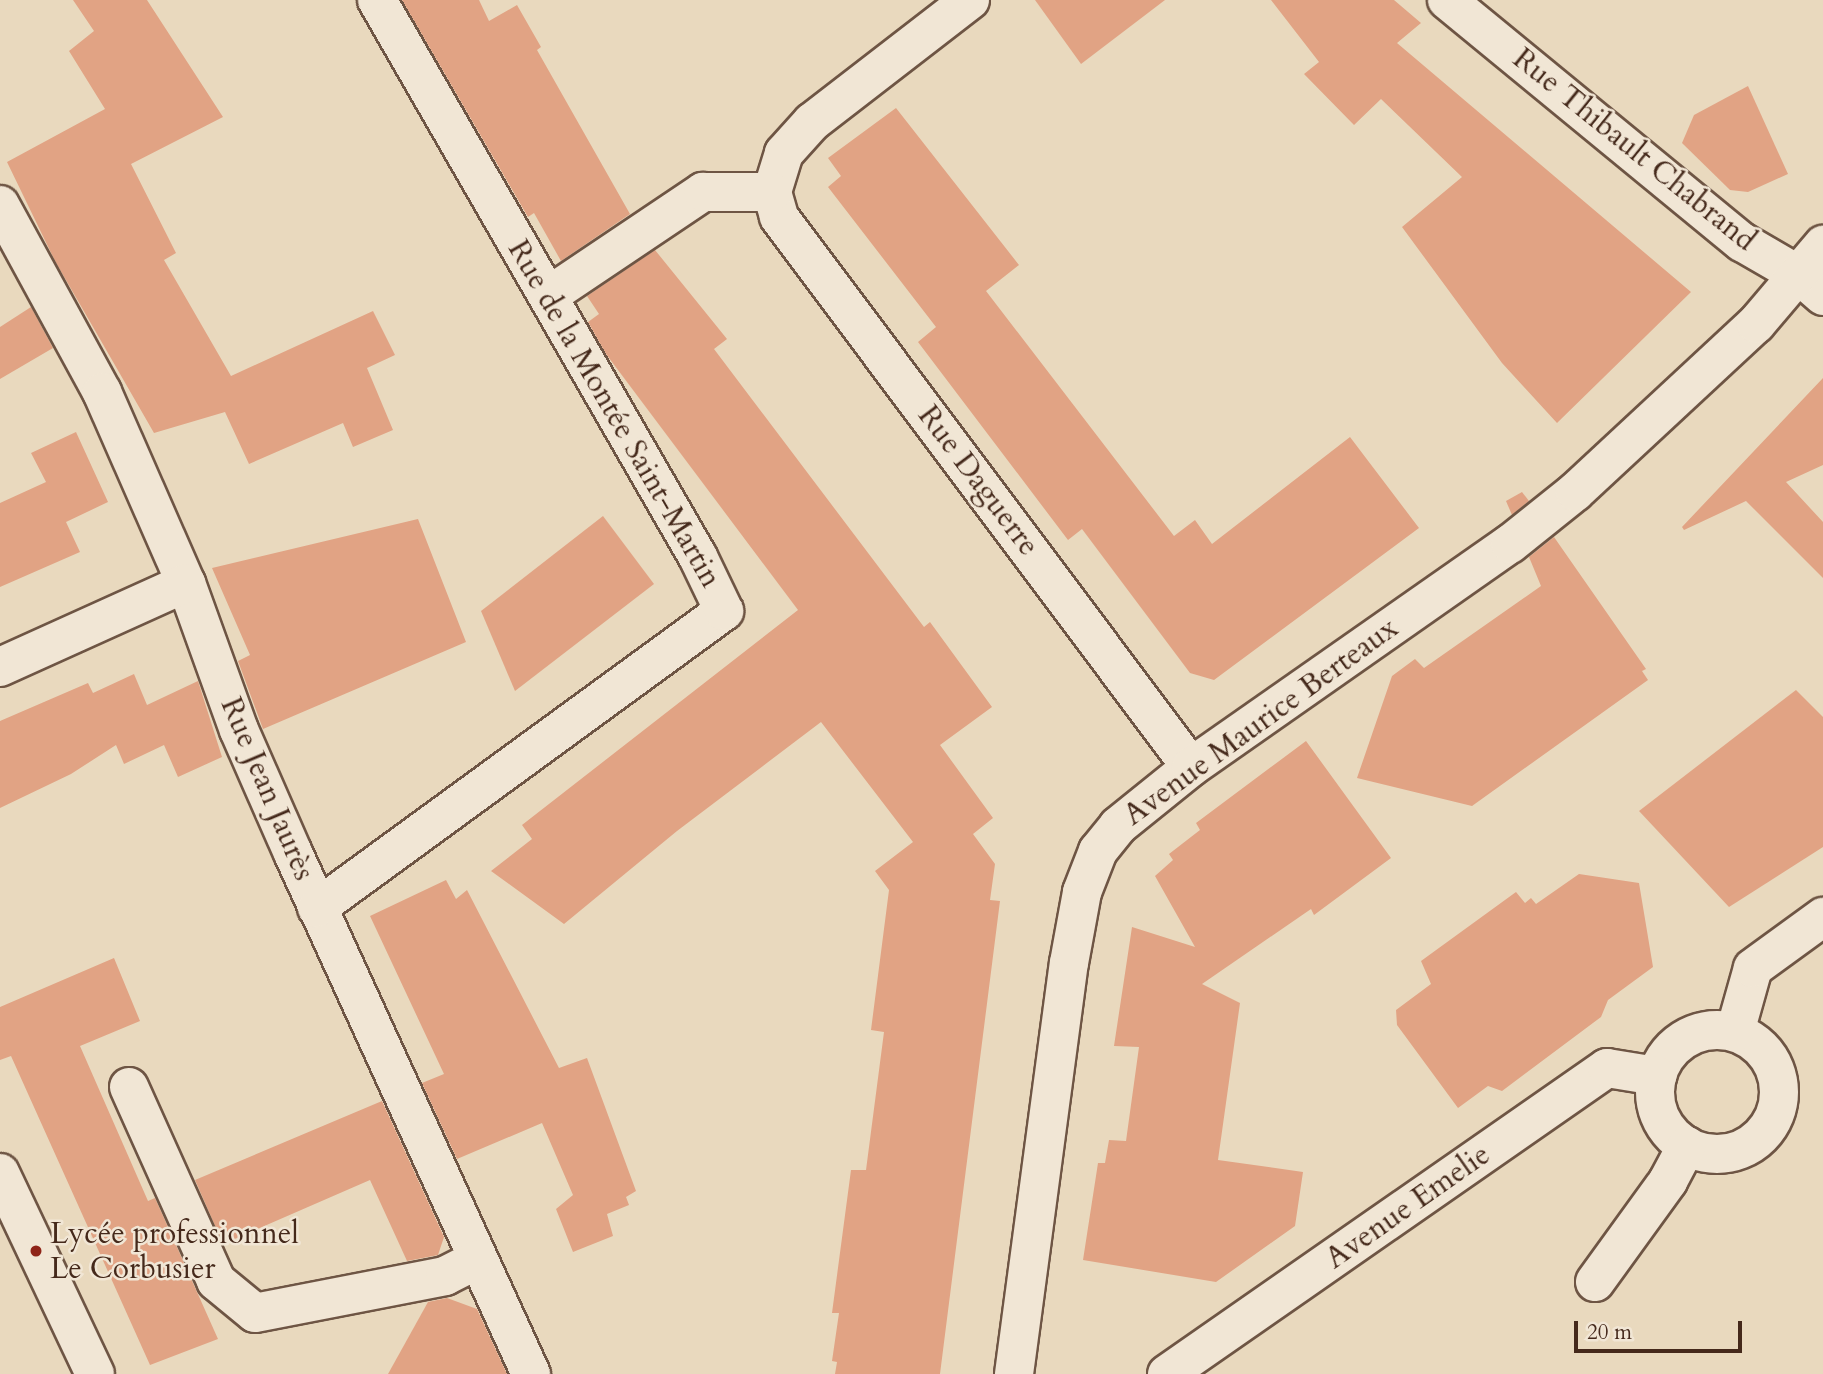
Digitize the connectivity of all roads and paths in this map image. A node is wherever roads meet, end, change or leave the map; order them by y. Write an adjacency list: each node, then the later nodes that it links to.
1 (377, 0): 8 (street, Rue de la Montée Saint-Martin)
2 (970, 0): 4 (street)
3 (1447, 0): 7 (street, Rue Thibault Chabrand)
4 (772, 192): 8 (street); 11 (street, Rue Daguerre)
5 (0, 205): 9 (street, Rue Jean Jaurès)
6 (1823, 245): 7 (street, Avenue Maurice Berteaux)
7 (1811, 285): 11 (street, Avenue Maurice Berteaux)
8 (548, 296): 12 (street, Rue de la Montée Saint-Martin)
9 (186, 583): 10 (street); 12 (street, Rue Jean Jaurès)
10 (0, 667)
11 (1191, 767): 23 (street, Avenue Maurice Berteaux)
12 (317, 908): 19 (street, Rue Jean Jaurès)
13 (1823, 917): 14 (street)
14 (1735, 1032): 15 (street); 17 (street)
15 (1657, 1076): 17 (street); 24 (street, Avenue Emelie)
16 (129, 1087): 19 (street)
17 (1687, 1146): 20 (street)
18 (0, 1173): 21 (street)
19 (478, 1259): 22 (street, Rue Jean Jaurès)
20 (1595, 1282)
21 (95, 1374)
22 (531, 1374)
23 (1014, 1374)
24 (1167, 1374)

